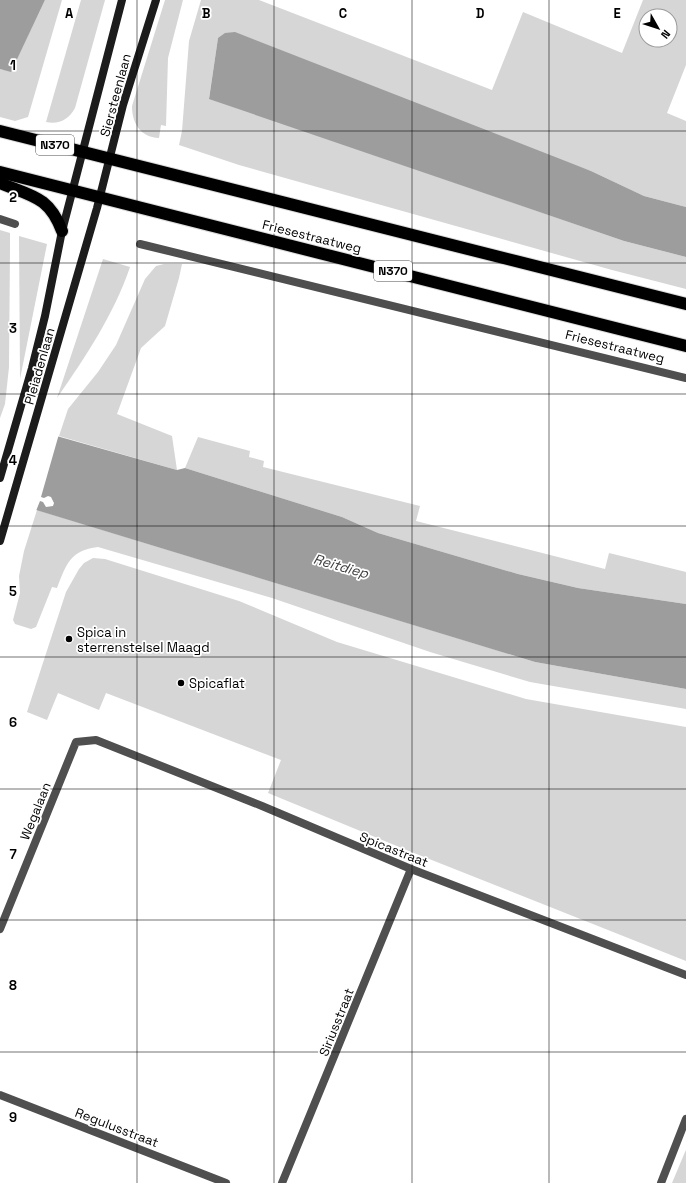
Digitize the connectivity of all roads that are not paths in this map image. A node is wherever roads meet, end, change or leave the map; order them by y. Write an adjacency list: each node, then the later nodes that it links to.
1 (122, 0): 4 (main road, Siersteenlaan)
2 (156, 0): 5 (main road, Siersteenlaan)
3 (0, 131): 4 (highway, Friesestraatweg / N370)
4 (83, 152): 5 (highway, Friesestraatweg / N370); 8 (main road, Pleiadenlaan)
5 (110, 159): 9 (main road, Siersteenlaan); 14 (highway, Friesestraatweg / N370)
6 (0, 172): 8 (highway, Friesestraatweg / N370)
7 (0, 183): 12 (highway)
8 (73, 190): 9 (highway, Friesestraatweg / N370); 12 (main road, Pleiadenlaan)
9 (100, 197): 15 (highway, Friesestraatweg / N370); 18 (main road, Pleiadenlaan)
10 (0, 219): 11 (street)
11 (15, 224)
12 (62, 231): 17 (main road, Pleiadenlaan)
13 (140, 244): 16 (street, Friesestraatweg)
14 (686, 304)
15 (686, 346)
16 (686, 378)
17 (0, 478)
18 (0, 542)
19 (96, 740): 20 (street, Spicastraat); 21 (street, Wegalaan)
20 (410, 869): 22 (street, Spicastraat); 26 (street, Siriusstraat)
21 (0, 929)
22 (686, 976)
23 (0, 1095): 25 (street, Regulusstraat)
24 (686, 1119): 27 (street)
25 (226, 1183)
26 (282, 1183)
27 (661, 1183)

